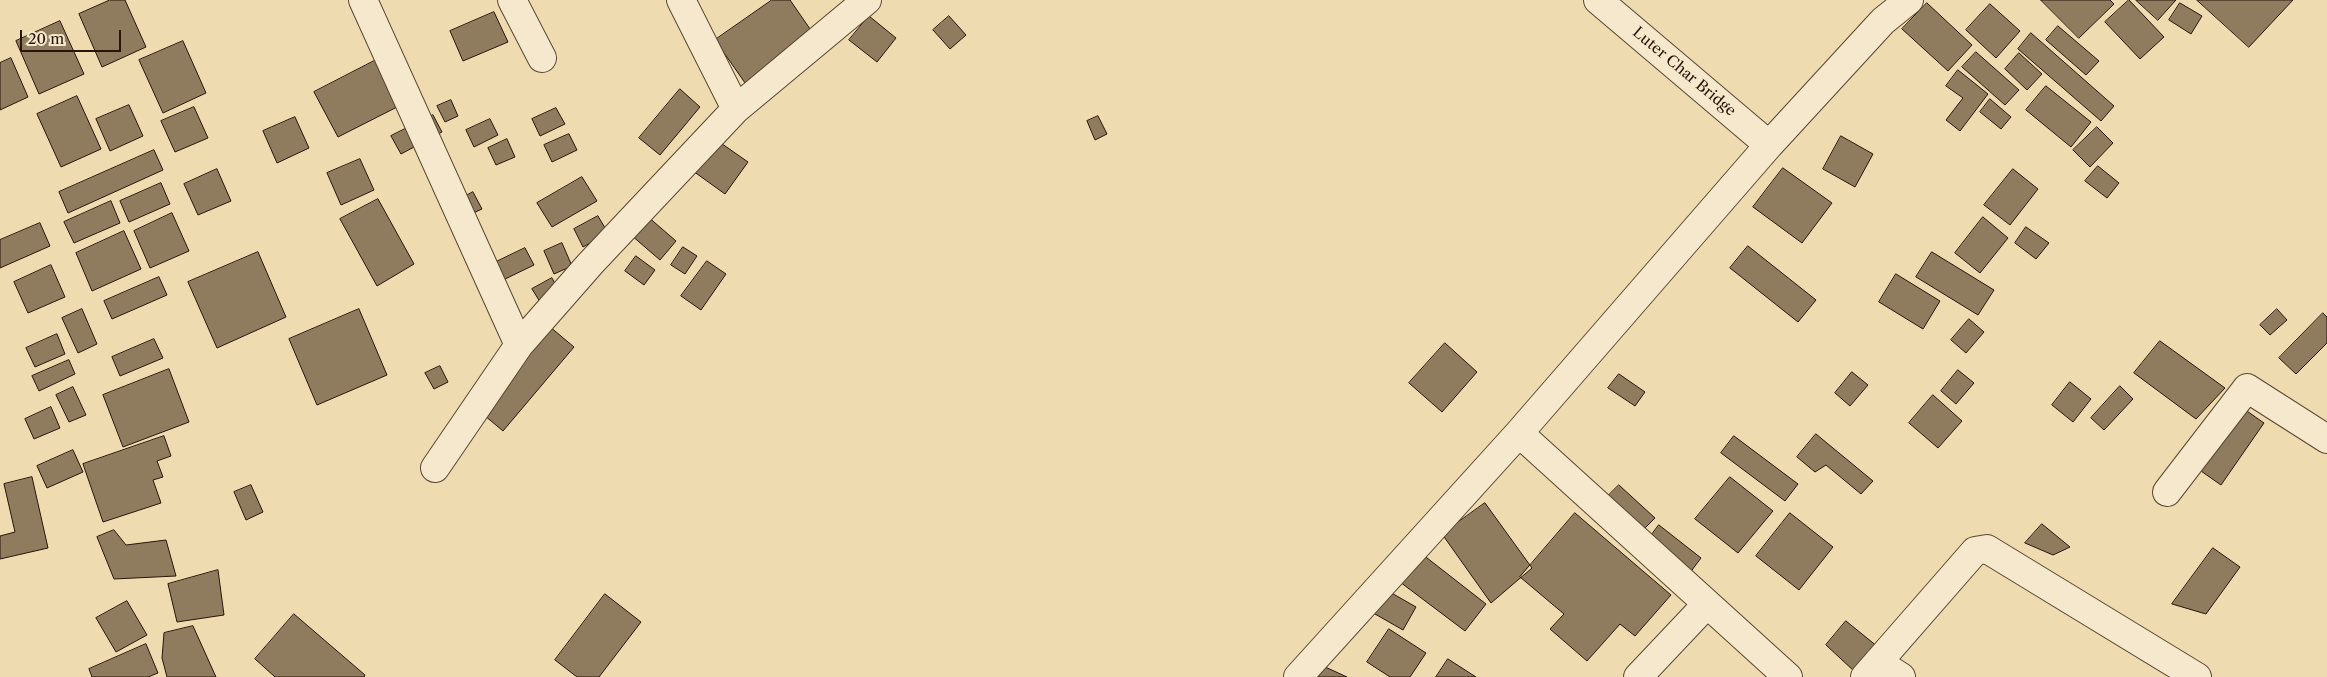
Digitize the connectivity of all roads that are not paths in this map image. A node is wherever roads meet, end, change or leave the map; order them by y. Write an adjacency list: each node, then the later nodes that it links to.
1 (363, 0): 10 (street)
2 (512, 0): 7 (street)
3 (681, 0): 8 (street)
4 (867, 0): 8 (street)
5 (1598, 0): 9 (street, Luter Char Bridge)
6 (1909, 0): 9 (street)
7 (542, 58)
8 (736, 109): 10 (street)
9 (1769, 144): 11 (street)
10 (519, 345): 13 (street)
11 (1519, 433): 15 (street); 17 (street)
12 (2327, 439): 14 (street)
13 (435, 468)
14 (2167, 492)
15 (1707, 604): 18 (street); 19 (street)
16 (1872, 669): 20 (street); 21 (street)
17 (1298, 677)
18 (1638, 677)
19 (1788, 677)
20 (1901, 677)
21 (2197, 677)

